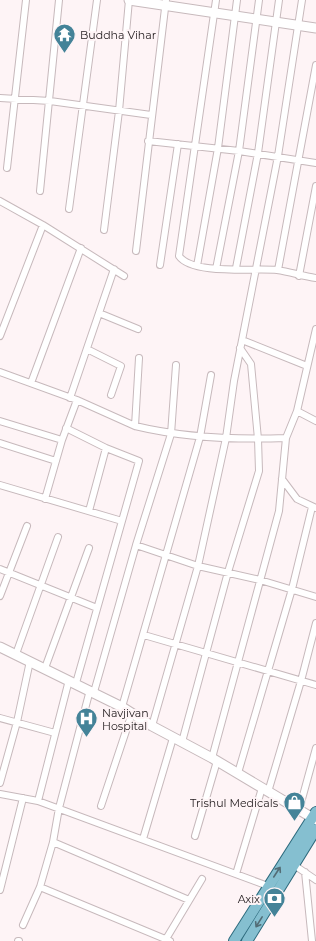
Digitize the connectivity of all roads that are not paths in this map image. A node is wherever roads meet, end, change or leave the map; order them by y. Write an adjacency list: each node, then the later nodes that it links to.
1 (26, 0): 19 (street)
2 (60, 0): 20 (street)
3 (97, 0): 21 (street)
4 (129, 0): 10 (main road); 22 (street)
5 (216, 0): 11 (street)
6 (237, 0): 12 (street)
7 (260, 0): 13 (street)
8 (279, 0): 14 (street)
9 (302, 0): 15 (street)
10 (166, 3): 11 (main road); 23 (street)
11 (213, 14): 12 (main road); 26 (street)
12 (234, 17): 13 (main road); 27 (street)
13 (256, 20): 14 (main road); 28 (street)
14 (276, 22): 15 (main road); 29 (street)
15 (298, 25): 16 (main road); 30 (street)
16 (316, 28)
17 (316, 65): 31 (street)
18 (0, 98): 19 (street)
19 (14, 98): 20 (street); 33 (street)
20 (50, 102): 21 (street); 35 (street)
21 (83, 106): 22 (street); 37 (street)
22 (119, 111): 23 (street); 39 (street)
23 (152, 115): 24 (street)
24 (148, 141): 25 (street); 41 (street)
25 (178, 144): 26 (street); 42 (street)
26 (196, 146): 27 (street); 43 (street)
27 (218, 148): 28 (street); 43 (street)
28 (239, 151): 29 (street); 46 (street)
29 (258, 153): 30 (street); 44 (street)
30 (278, 156): 31 (street); 47 (street)
31 (299, 161): 32 (street); 48 (street)
32 (316, 163)
33 (7, 168)
34 (316, 186): 50 (street)
35 (40, 191)
36 (0, 201): 38 (street)
37 (69, 209)
38 (43, 225): 40 (street); 55 (street)
39 (104, 230)
40 (81, 248): 45 (street); 64 (street)
41 (136, 251)
42 (160, 265)
43 (197, 266): 46 (street)
44 (236, 268): 46 (street); 47 (street)
45 (114, 269): 49 (street); 52 (street)
46 (216, 269)
47 (255, 269): 48 (street); 56 (street)
48 (278, 270): 50 (street)
49 (124, 276)
50 (299, 276): 51 (street)
51 (316, 278)
52 (99, 313): 53 (street); 58 (street)
53 (138, 329)
54 (316, 329): 61 (street)
55 (0, 336)
56 (242, 340): 57 (street); 61 (street)
57 (240, 348): 75 (street); 77 (street)
58 (87, 349): 65 (street); 66 (street)
59 (139, 358): 71 (street)
60 (176, 365): 73 (street)
61 (308, 366): 68 (street)
62 (0, 372): 64 (street)
63 (211, 375): 74 (street)
64 (31, 383): 66 (street)
65 (111, 395)
66 (70, 398): 67 (street)
67 (77, 400): 71 (street); 72 (street)
68 (297, 411): 69 (street); 76 (street)
69 (316, 421)
70 (0, 422): 78 (street)
71 (135, 426): 73 (street)
72 (66, 428): 78 (street); 80 (street)
73 (171, 434): 74 (street); 90 (street)
74 (200, 436): 75 (street); 92 (street)
75 (226, 438): 77 (street); 93 (street)
76 (286, 438): 77 (street); 82 (street)
77 (258, 439): 96 (street)
78 (62, 440): 81 (street)
79 (0, 443): 81 (street)
80 (106, 448): 86 (street); 87 (street)
81 (56, 461): 84 (street)
82 (282, 478): 85 (street); 97 (street)
83 (0, 485): 84 (street)
84 (45, 499): 86 (street)
85 (314, 507): 99 (street)
86 (89, 511): 87 (street)
87 (122, 521): 103 (street)
88 (27, 526): 95 (street)
89 (58, 537): 98 (street)
90 (136, 545): 92 (street); 117 (street)
91 (88, 548): 102 (street)
92 (165, 555): 93 (street); 105 (street)
93 (198, 566): 96 (street); 106 (street)
94 (0, 568): 95 (street)
95 (10, 572): 98 (street); 100 (street)
96 (228, 572): 97 (street); 108 (street)
97 (260, 580): 99 (street); 111 (street)
98 (41, 586): 102 (street); 109 (street)
99 (292, 589): 101 (street); 113 (street)
100 (0, 596)
101 (316, 597)
102 (71, 598): 103 (street); 112 (street)
103 (97, 608): 114 (street)
104 (316, 623): 115 (street)
105 (144, 635): 106 (street); 118 (street)
106 (176, 645): 108 (street); 122 (street)
107 (0, 647): 109 (main road)
108 (205, 653): 111 (street); 124 (street)
109 (16, 654): 110 (main road)
110 (30, 661): 112 (main road); 121 (street)
111 (236, 662): 113 (street); 126 (street)
112 (45, 668): 114 (main road)
113 (268, 671): 115 (street); 127 (street)
114 (73, 681): 117 (main road); 123 (street)
115 (301, 681): 116 (street); 129 (street)
116 (316, 685)
117 (92, 691): 118 (main road); 134 (street)
118 (122, 707): 119 (main road)
119 (132, 713): 122 (main road); 133 (street)
120 (0, 718): 121 (street)
121 (17, 722): 123 (street); 128 (street)
122 (152, 726): 124 (main road)
123 (55, 733): 132 (street)
124 (178, 740): 126 (main road); 139 (street)
125 (316, 748): 135 (street)
126 (215, 760): 127 (main road); 138 (street)
127 (238, 773): 129 (main road)
128 (0, 783)
129 (265, 790): 135 (main road); 143 (street)
130 (0, 794): 131 (street)
131 (23, 798): 132 (street); 148 (street)
132 (38, 800): 134 (street)
133 (101, 806)
134 (59, 808): 139 (street); 140 (street)
135 (299, 810): 136 (main road)
136 (315, 817): 146 (main road, one-way to 136)
137 (316, 829): 141 (main road)
138 (195, 836)
139 (143, 839): 143 (street)
140 (53, 842): 147 (street); 149 (street)
141 (294, 865): 142 (street); 153 (main road, one-way to 153)
142 (305, 872): 145 (street); 154 (street)
143 (236, 874): 146 (street)
144 (202, 879): 149 (street)
145 (316, 880)
146 (268, 886): 152 (main road)
147 (40, 887): 150 (street); 151 (street)
148 (0, 890)
149 (189, 900): 151 (street)
150 (23, 925)
151 (168, 940)
152 (234, 941)
153 (247, 941)
154 (312, 941)

